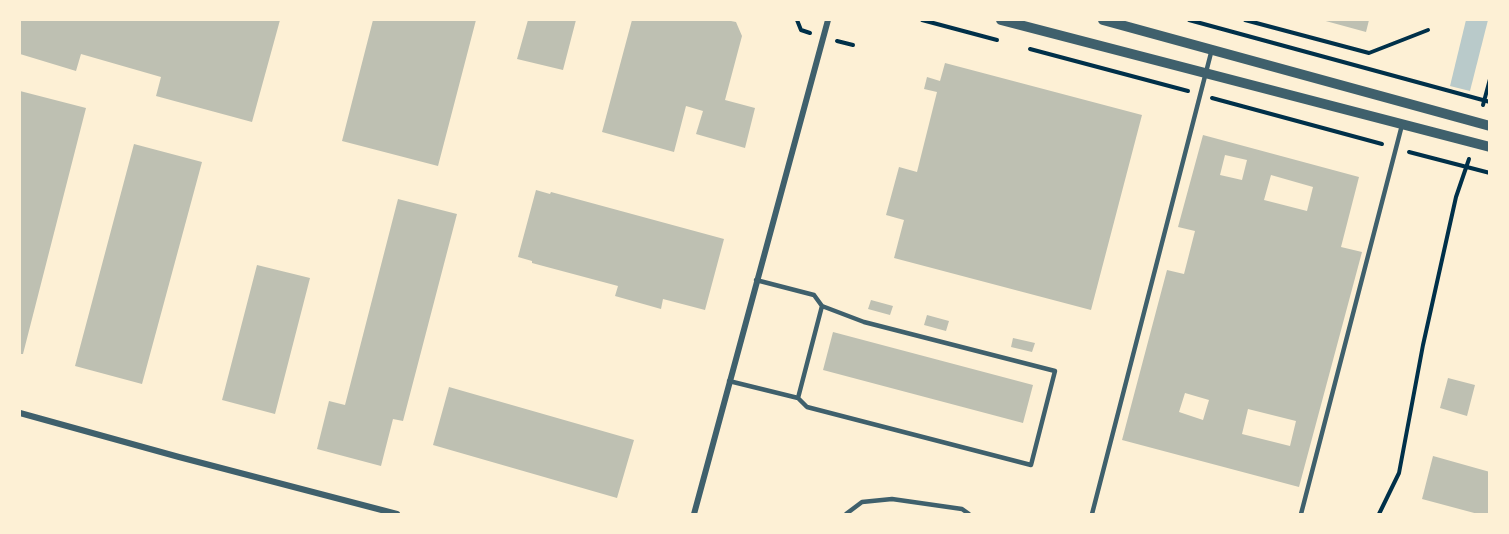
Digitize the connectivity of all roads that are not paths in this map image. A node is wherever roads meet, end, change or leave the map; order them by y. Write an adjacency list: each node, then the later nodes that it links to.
1 (828, 20): 9 (street)
2 (1001, 20): 5 (street)
3 (1103, 20): 4 (street)
4 (1212, 50): 5 (lane); 7 (street)
5 (1206, 74): 6 (street); 18 (lane)
6 (1402, 124): 8 (street); 19 (lane)
7 (1484, 125)
8 (1490, 147)
9 (756, 280): 10 (lane); 11 (street)
10 (822, 306): 12 (lane); 12 (lane)
11 (729, 381): 12 (lane); 15 (street)
12 (798, 398)
13 (20, 413): 14 (street)
14 (397, 514)
15 (694, 514)
16 (846, 514): 17 (lane)
17 (969, 514)
18 (1092, 514)
19 (1301, 514)

